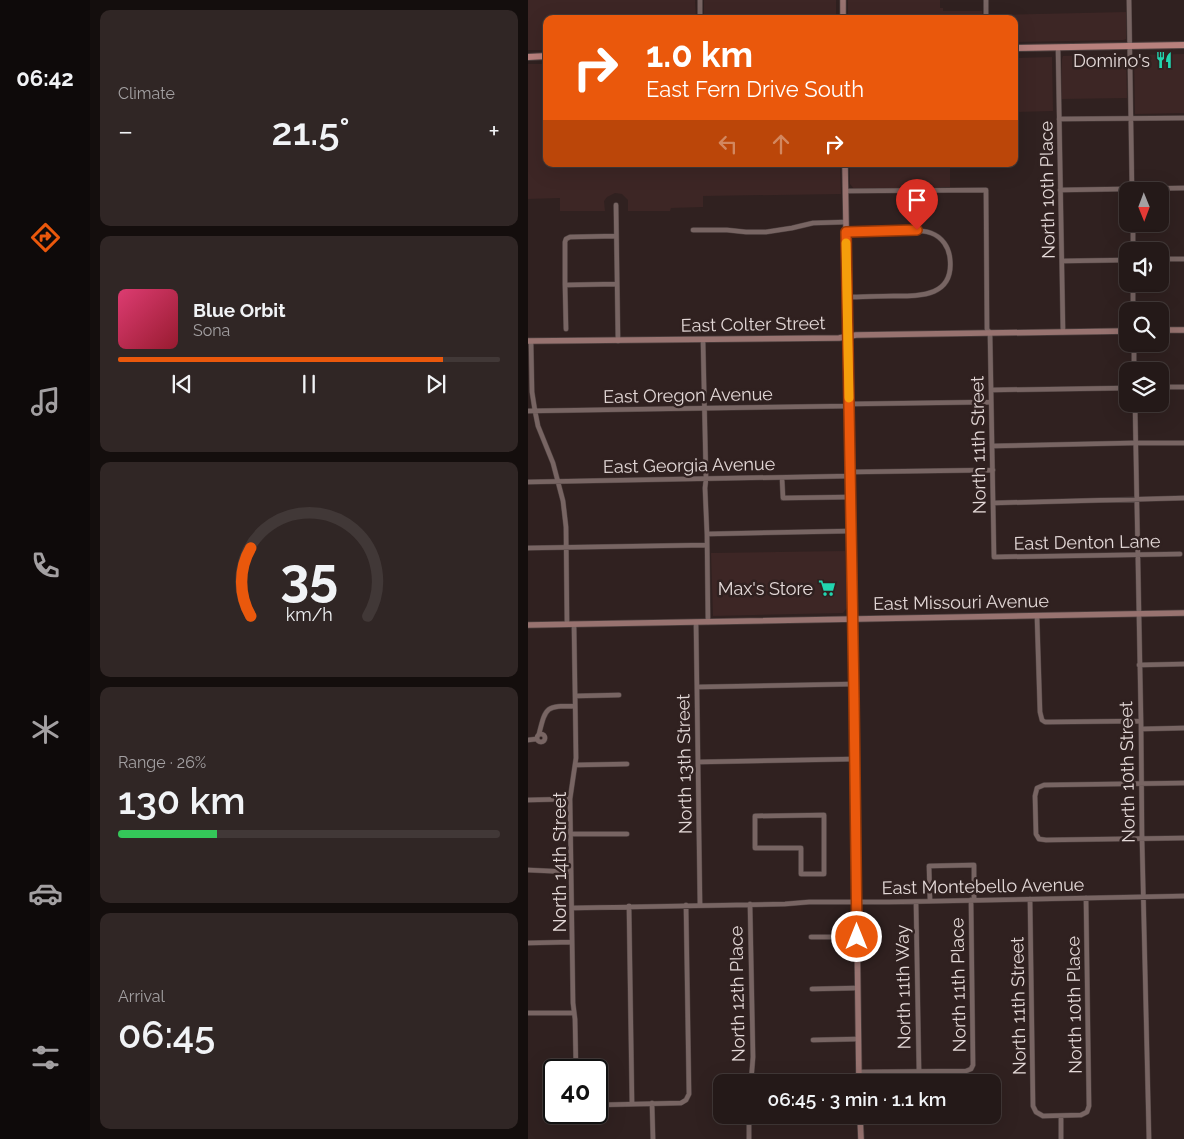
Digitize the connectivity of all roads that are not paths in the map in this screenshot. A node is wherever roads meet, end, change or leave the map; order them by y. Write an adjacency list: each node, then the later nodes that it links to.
1 (700, 0): 5 (street)
2 (843, 0): 6 (street)
3 (986, 0): 7 (street)
4 (1129, 0): 9 (street)
5 (700, 15)
6 (843, 15)
7 (986, 15)
8 (1184, 45): 9 (main road)
9 (1130, 46): 11 (main road); 14 (street)
10 (1018, 48): 11 (main road)
11 (1058, 48): 16 (street, North 10th Place)
12 (543, 56): 13 (main road)
13 (528, 57)
14 (1131, 118): 15 (street); 16 (street); 18 (street)
15 (1184, 118)
16 (1059, 119): 21 (street, North 10th Place)
17 (846, 167): 23 (street)
18 (1132, 182)
19 (1184, 188): 20 (street)
20 (1169, 189)
21 (1060, 190): 22 (street); 32 (street, North 10th Place)
22 (1119, 190)
23 (846, 192): 25 (street); 41 (street, North 11th Street)
24 (616, 205): 28 (street)
25 (846, 222): 26 (street); 27 (street)
26 (693, 230)
27 (846, 232): 35 (street); 35 (street)
28 (616, 236): 33 (street); 34 (street)
29 (1169, 259): 30 (street)
30 (1184, 259)
31 (1119, 260): 32 (street)
32 (1062, 261): 40 (street, North 10th Place)
33 (617, 284): 34 (street); 45 (street)
34 (566, 285): 36 (street)
35 (847, 297): 42 (street)
36 (566, 329)
37 (1169, 330): 38 (street)
38 (1184, 330)
39 (1119, 331): 40 (street, East Colter Street)
40 (1063, 332): 41 (street, East Colter Street)
41 (990, 333): 42 (street, East Colter Street); 49 (street, North 11th Street)
42 (848, 336): 43 (street, East Colter Street); 51 (street)
43 (703, 340): 45 (street, East Colter Street); 52 (street)
44 (529, 341): 45 (street, East Colter Street); 54 (street, North 14th Street)
45 (618, 341)
46 (1169, 387): 47 (street)
47 (1184, 387)
48 (1119, 388): 49 (street)
49 (991, 390): 50 (street, North 11th Street)
50 (991, 402): 51 (street, East Oregon Avenue); 58 (street, North 11th Street)
51 (849, 405): 52 (street, East Oregon Avenue); 60 (street)
52 (705, 409): 54 (street, East Oregon Avenue); 62 (street)
53 (528, 411): 54 (street, East Oregon Avenue)
54 (535, 411): 63 (street, North 14th Street)
55 (1135, 412): 56 (street, North 10th Street)
56 (1136, 443): 57 (street); 58 (street); 67 (street, North 10th Street)
57 (1184, 443)
58 (992, 446): 59 (street, North 11th Street)
59 (993, 470): 60 (street, East Georgia Avenue); 68 (street, North 11th Street)
60 (850, 474): 61 (street, East Georgia Avenue); 65 (street)
61 (782, 478): 62 (street, East Georgia Avenue); 65 (street)
62 (706, 479): 63 (street, East Georgia Avenue); 70 (street)
63 (558, 481): 64 (street, East Georgia Avenue); 73 (street, North 14th Street)
64 (528, 482)
65 (851, 497): 69 (street)
66 (1184, 498): 67 (street)
67 (1137, 499): 68 (street); 75 (street, North 10th Street)
68 (993, 503): 76 (street, North 11th Street)
69 (851, 531): 70 (street); 80 (street)
70 (707, 534): 71 (street)
71 (707, 545): 73 (street); 82 (street)
72 (528, 548): 73 (street)
73 (566, 548): 83 (street, North 14th Street)
74 (1180, 554): 75 (street, East Denton Lane)
75 (1138, 555): 76 (street, East Denton Lane); 78 (street, North 10th Street)
76 (994, 557)
77 (1184, 613): 78 (street, East Missouri Avenue)
78 (1139, 614): 79 (street, East Missouri Avenue); 86 (street, North 10th Street)
79 (1037, 616): 80 (street, East Missouri Avenue); 92 (street)
80 (852, 619): 82 (street, East Missouri Avenue); 87 (street)
81 (696, 622): 82 (street, East Missouri Avenue); 83 (street, East Missouri Avenue); 88 (street, North 13th Street)
82 (708, 622)
83 (570, 624): 84 (street, East Missouri Avenue); 89 (street, North 14th Street)
84 (528, 625)
85 (1184, 664): 86 (street)
86 (1140, 665): 92 (street, North 10th Street)
87 (854, 684): 88 (street); 96 (street)
88 (697, 687): 97 (street, North 13th Street)
89 (575, 696): 90 (street); 91 (street, North 14th Street)
90 (620, 696)
91 (575, 706): 95 (street); 99 (street, North 14th Street)
92 (1141, 721): 94 (street, North 10th Street)
93 (1184, 728): 94 (street)
94 (1141, 729): 101 (street, North 10th Street)
95 (528, 740)
96 (855, 759): 97 (street); 117 (street)
97 (698, 762): 120 (street, North 13th Street)
98 (627, 764): 99 (street)
99 (575, 765): 102 (street, North 14th Street)
100 (1184, 783): 101 (street)
101 (1142, 784): 107 (street, North 10th Street); 107 (street)
102 (570, 799): 103 (street); 104 (street, North 14th Street)
103 (528, 800)
104 (570, 834): 105 (street); 110 (street, North 14th Street)
105 (627, 834)
106 (1184, 838): 107 (street)
107 (1142, 839): 112 (street, North 10th Street)
108 (756, 848): 108 (street)
109 (528, 870): 110 (street)
110 (571, 872): 123 (street, North 14th Street)
111 (1184, 896): 112 (street, East Montebello Avenue)
112 (1143, 897): 113 (street, East Montebello Avenue); 148 (street, North 10th Street)
113 (1086, 898): 114 (street, East Montebello Avenue); 141 (street, North 10th Place)
114 (1030, 899): 115 (street, East Montebello Avenue); 141 (street, North 11th Street)
115 (973, 900): 116 (street, East Montebello Avenue); 116 (street, North 11th Place); 136 (street, North 11th Place)
116 (930, 901): 118 (street, East Montebello Avenue)
117 (857, 902): 118 (street, East Montebello Avenue); 119 (street, East Montebello Avenue); 125 (street)
118 (916, 902): 136 (street, North 11th Way)
119 (750, 904): 120 (street, East Montebello Avenue); 137 (street, North 12th Place)
120 (700, 905): 122 (street, East Montebello Avenue)
121 (629, 906): 122 (street, East Montebello Avenue); 123 (street, East Montebello Avenue); 139 (street)
122 (686, 906): 138 (street)
123 (572, 908): 127 (street, North 14th Street)
124 (811, 937): 125 (street)
125 (857, 937): 128 (street)
126 (528, 942): 127 (street)
127 (572, 942): 131 (street, North 14th Street)
128 (858, 988): 129 (street); 132 (street)
129 (812, 989)
130 (528, 1013): 131 (street)
131 (574, 1013): 134 (street, North 14th Street)
132 (858, 1039): 133 (street); 135 (street)
133 (813, 1040)
134 (576, 1059)
135 (859, 1072): 136 (street)
136 (919, 1072)
137 (751, 1074)
138 (652, 1103): 139 (street); 144 (street)
139 (632, 1104): 140 (street)
140 (608, 1105)
141 (1061, 1116): 147 (street)
142 (749, 1124): 145 (street)
143 (860, 1124): 146 (street)
144 (653, 1139)
145 (750, 1139)
146 (861, 1139)
147 (1061, 1139)
148 (1149, 1139)

